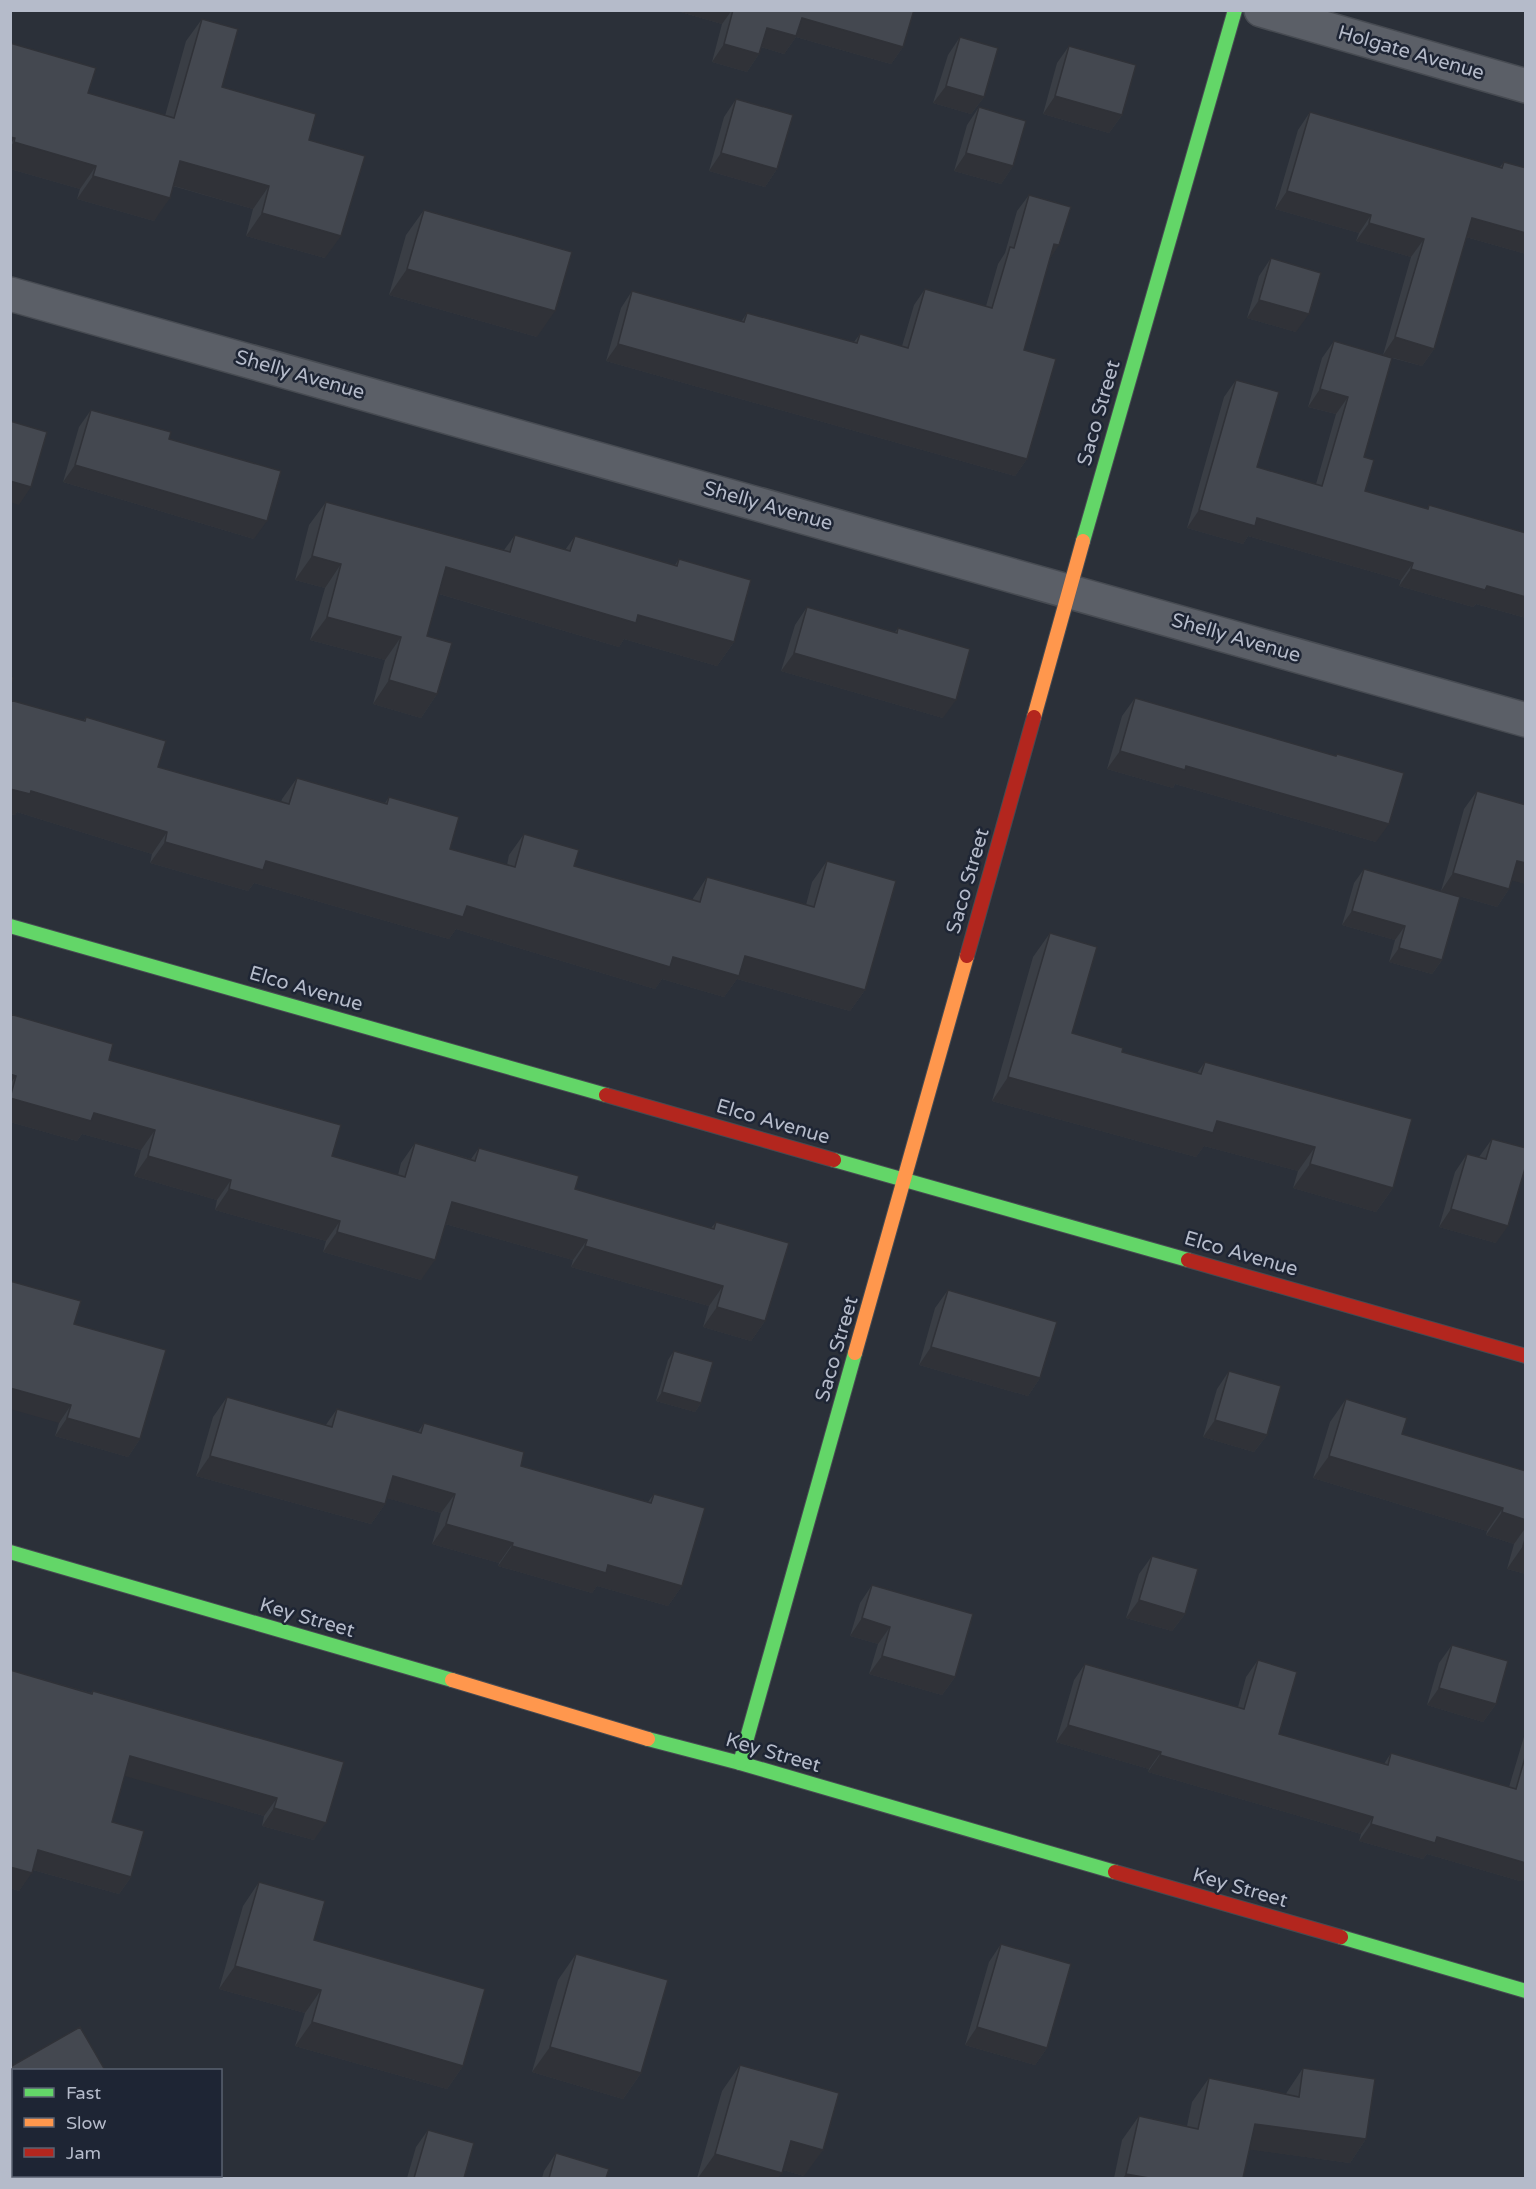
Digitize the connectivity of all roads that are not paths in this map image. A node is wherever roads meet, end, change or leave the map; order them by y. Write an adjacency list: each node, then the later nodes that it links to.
1 (1235, 10): 5 (street, Saco Street)
2 (1261, 10): 3 (street, Holgate Avenue)
3 (1526, 86)
4 (10, 294): 5 (street, Shelly Avenue)
5 (1069, 591): 6 (street, Shelly Avenue); 8 (street, Saco Street)
6 (1526, 720)
7 (10, 926): 8 (street, Elco Avenue)
8 (905, 1179): 9 (street, Elco Avenue); 11 (street, Saco Street)
9 (1526, 1356)
10 (10, 1552): 11 (street, Key Street)
11 (740, 1763): 12 (street, Key Street)
12 (1526, 1991)

